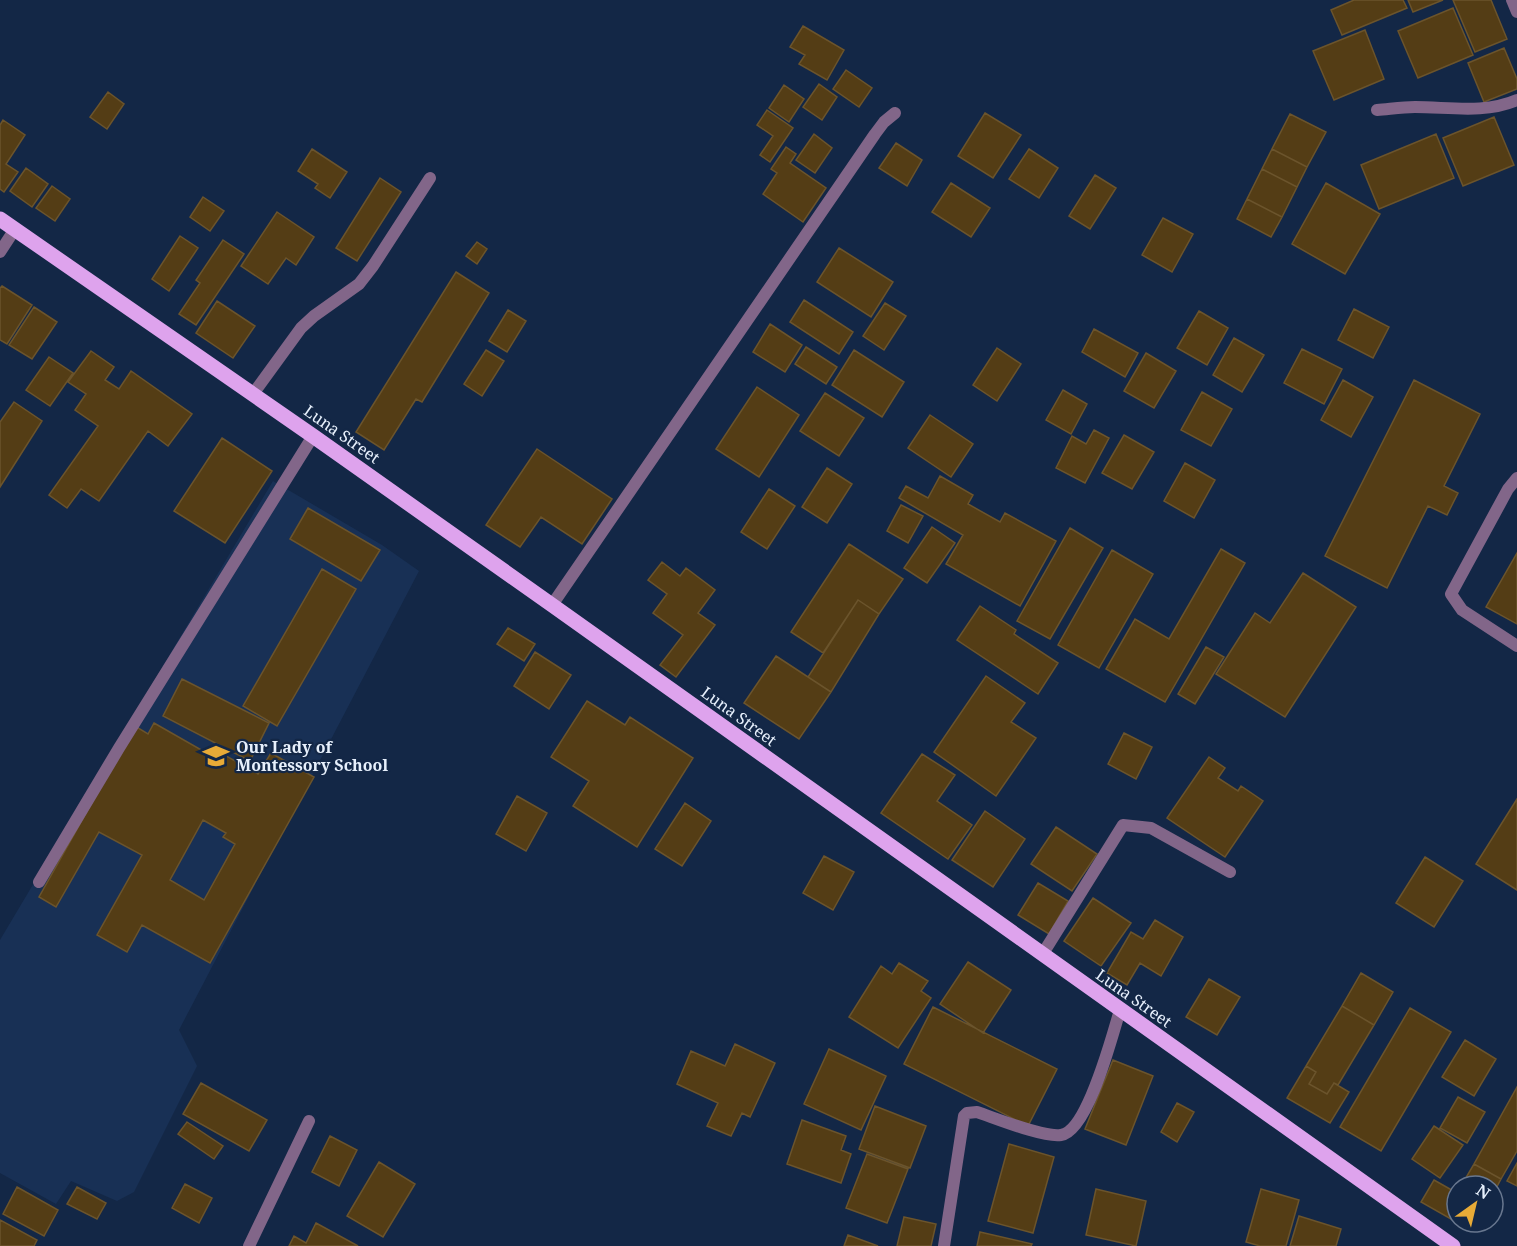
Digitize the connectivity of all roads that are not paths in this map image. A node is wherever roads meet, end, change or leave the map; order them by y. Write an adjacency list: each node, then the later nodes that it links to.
1 (1512, 0): 2 (street)
2 (1517, 12)
3 (1517, 100): 4 (street)
4 (1377, 110)
5 (895, 114): 13 (street)
6 (430, 178): 10 (street)
7 (0, 219): 8 (main road, Luna Street)
8 (15, 229): 9 (street); 10 (main road, Luna Street)
9 (0, 252)
10 (253, 394): 11 (main road, Luna Street)
11 (313, 436): 13 (main road, Luna Street); 16 (street)
12 (1517, 478): 14 (street)
13 (552, 605): 17 (main road, Luna Street)
14 (1517, 646)
15 (1230, 872): 17 (street)
16 (39, 882)
17 (1042, 955): 18 (main road, Luna Street)
18 (1120, 1010): 21 (street); 22 (main road, Luna Street)
19 (309, 1121): 20 (street)
20 (249, 1246)
21 (944, 1246)
22 (1453, 1246)

